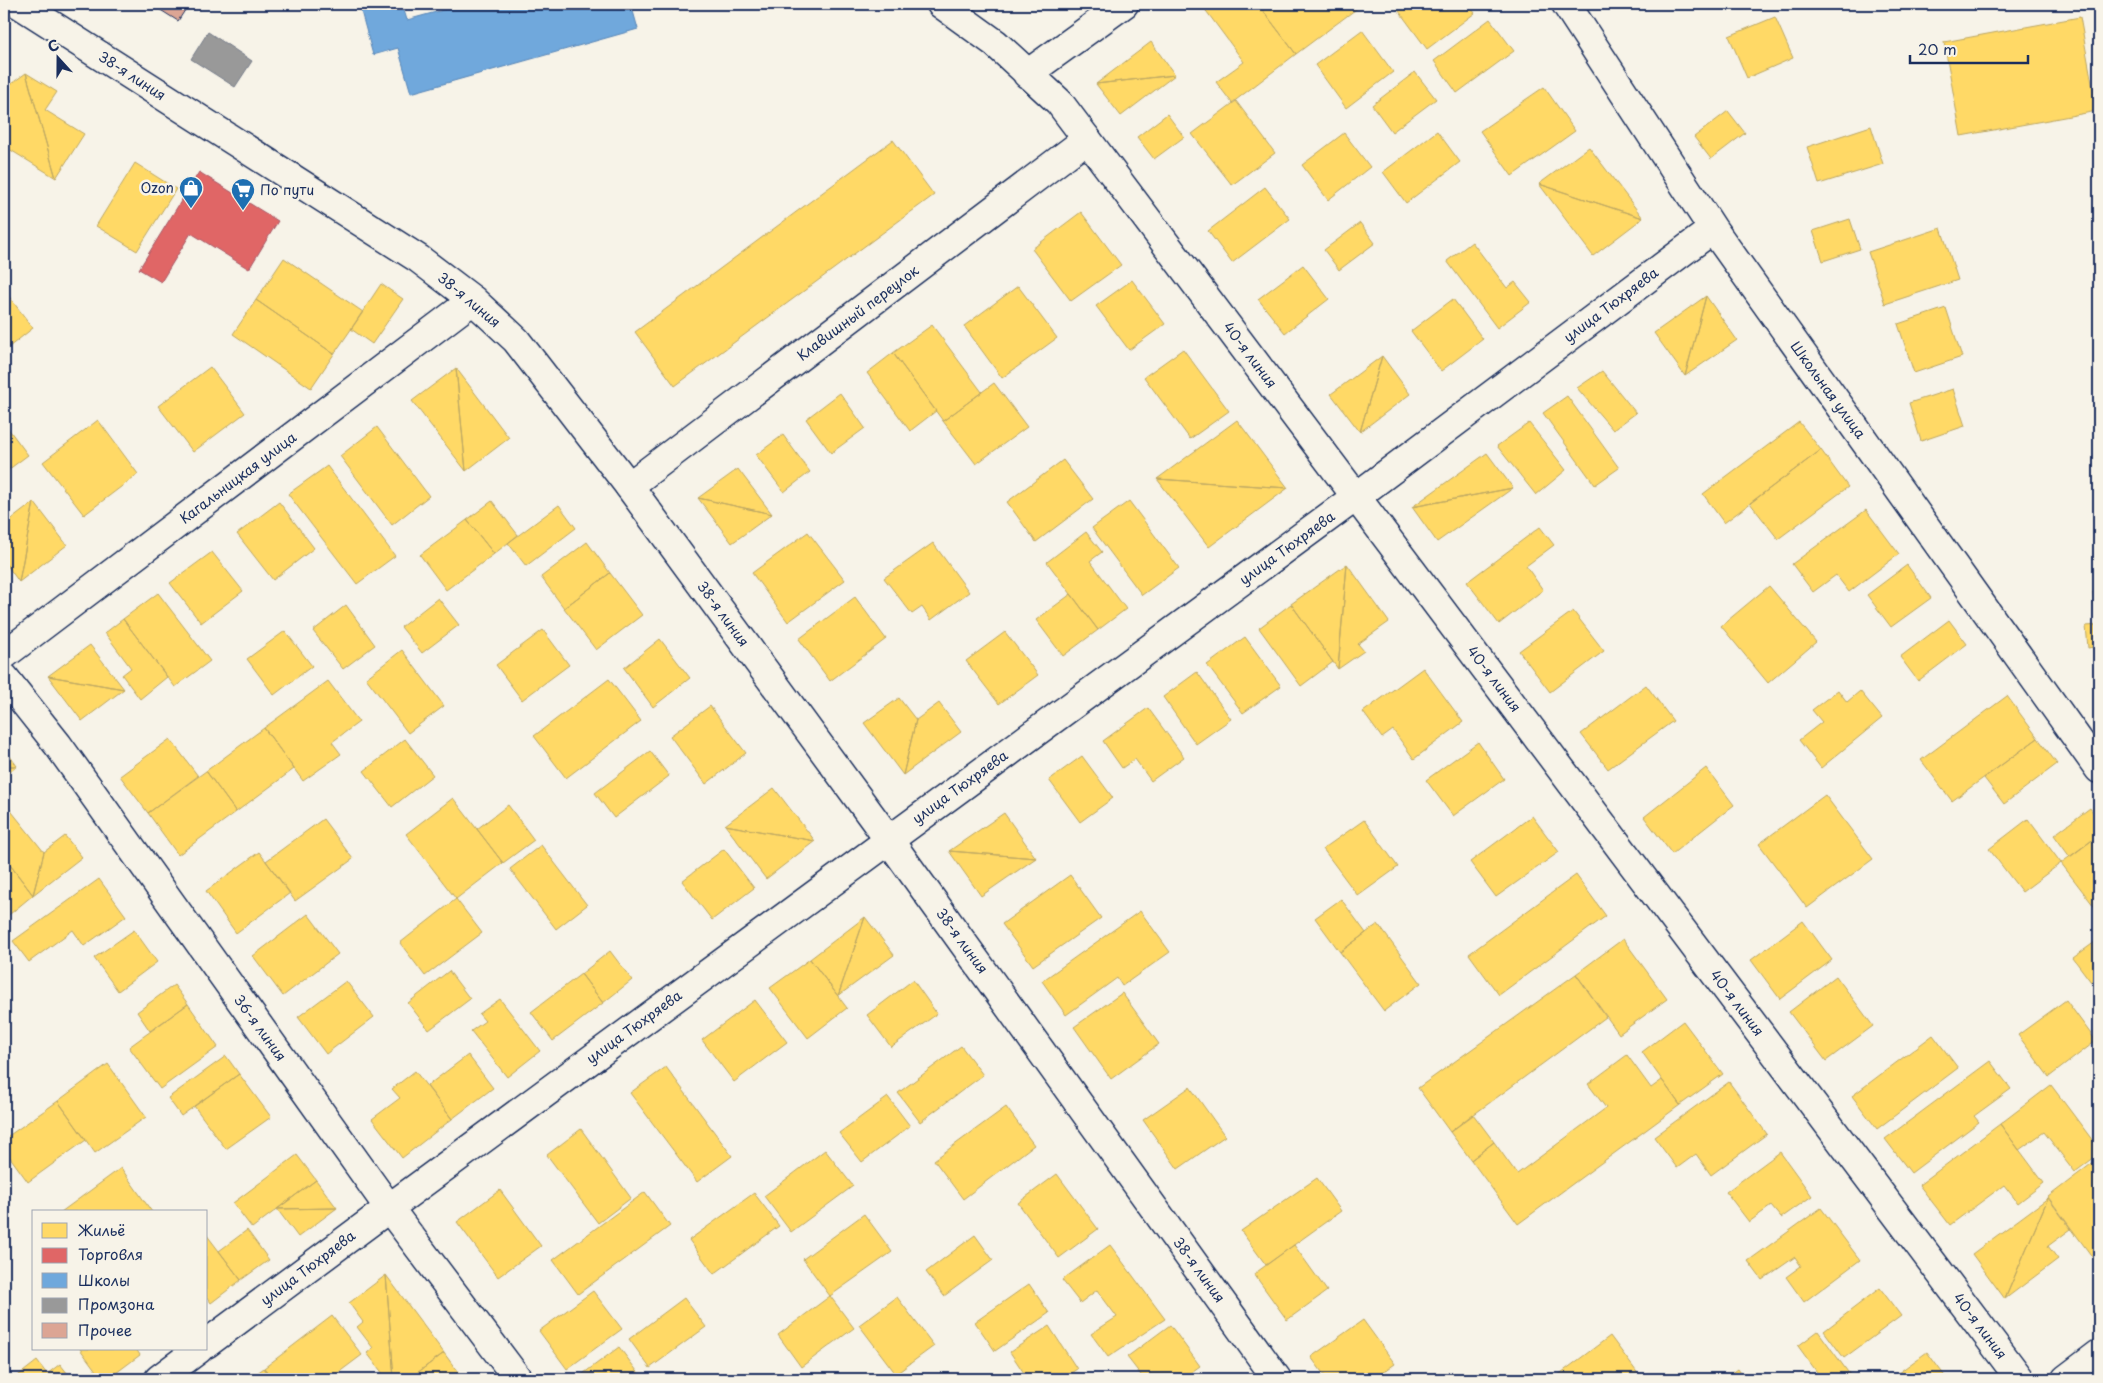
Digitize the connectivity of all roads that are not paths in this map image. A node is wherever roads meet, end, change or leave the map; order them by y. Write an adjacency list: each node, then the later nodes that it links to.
1 (19, 4): 8 (street, 38-я линия)
2 (941, 4): 5 (street, 40-я линия)
3 (1124, 4): 5 (street)
4 (1566, 4): 7 (street, Школьная улица)
5 (1027, 74): 6 (street, 40-я линия)
6 (1087, 139): 9 (street, Клавишный переулок); 10 (street, 40-я линия)
7 (1713, 229): 10 (street, улица Тюхряева); 13 (street, Школьная улица)
8 (473, 300): 9 (street, 38-я линия); 11 (street, Кагальницкая улица)
9 (629, 486): 14 (street, 38-я линия)
10 (1357, 496): 14 (street, улица Тюхряева); 22 (street, 40-я линия)
11 (4, 655)
12 (4, 677): 15 (street, 36-я линия)
13 (2099, 769)
14 (889, 840): 15 (street, улица Тюхряева); 21 (street, 38-я линия)
15 (389, 1208): 16 (street, улица Тюхряева); 20 (street, 36-я линия)
16 (208, 1343)
17 (198, 1350): 19 (street)
18 (2099, 1354): 23 (street)
19 (159, 1379)
20 (518, 1379)
21 (1277, 1379)
22 (2020, 1379)
23 (2066, 1379)

